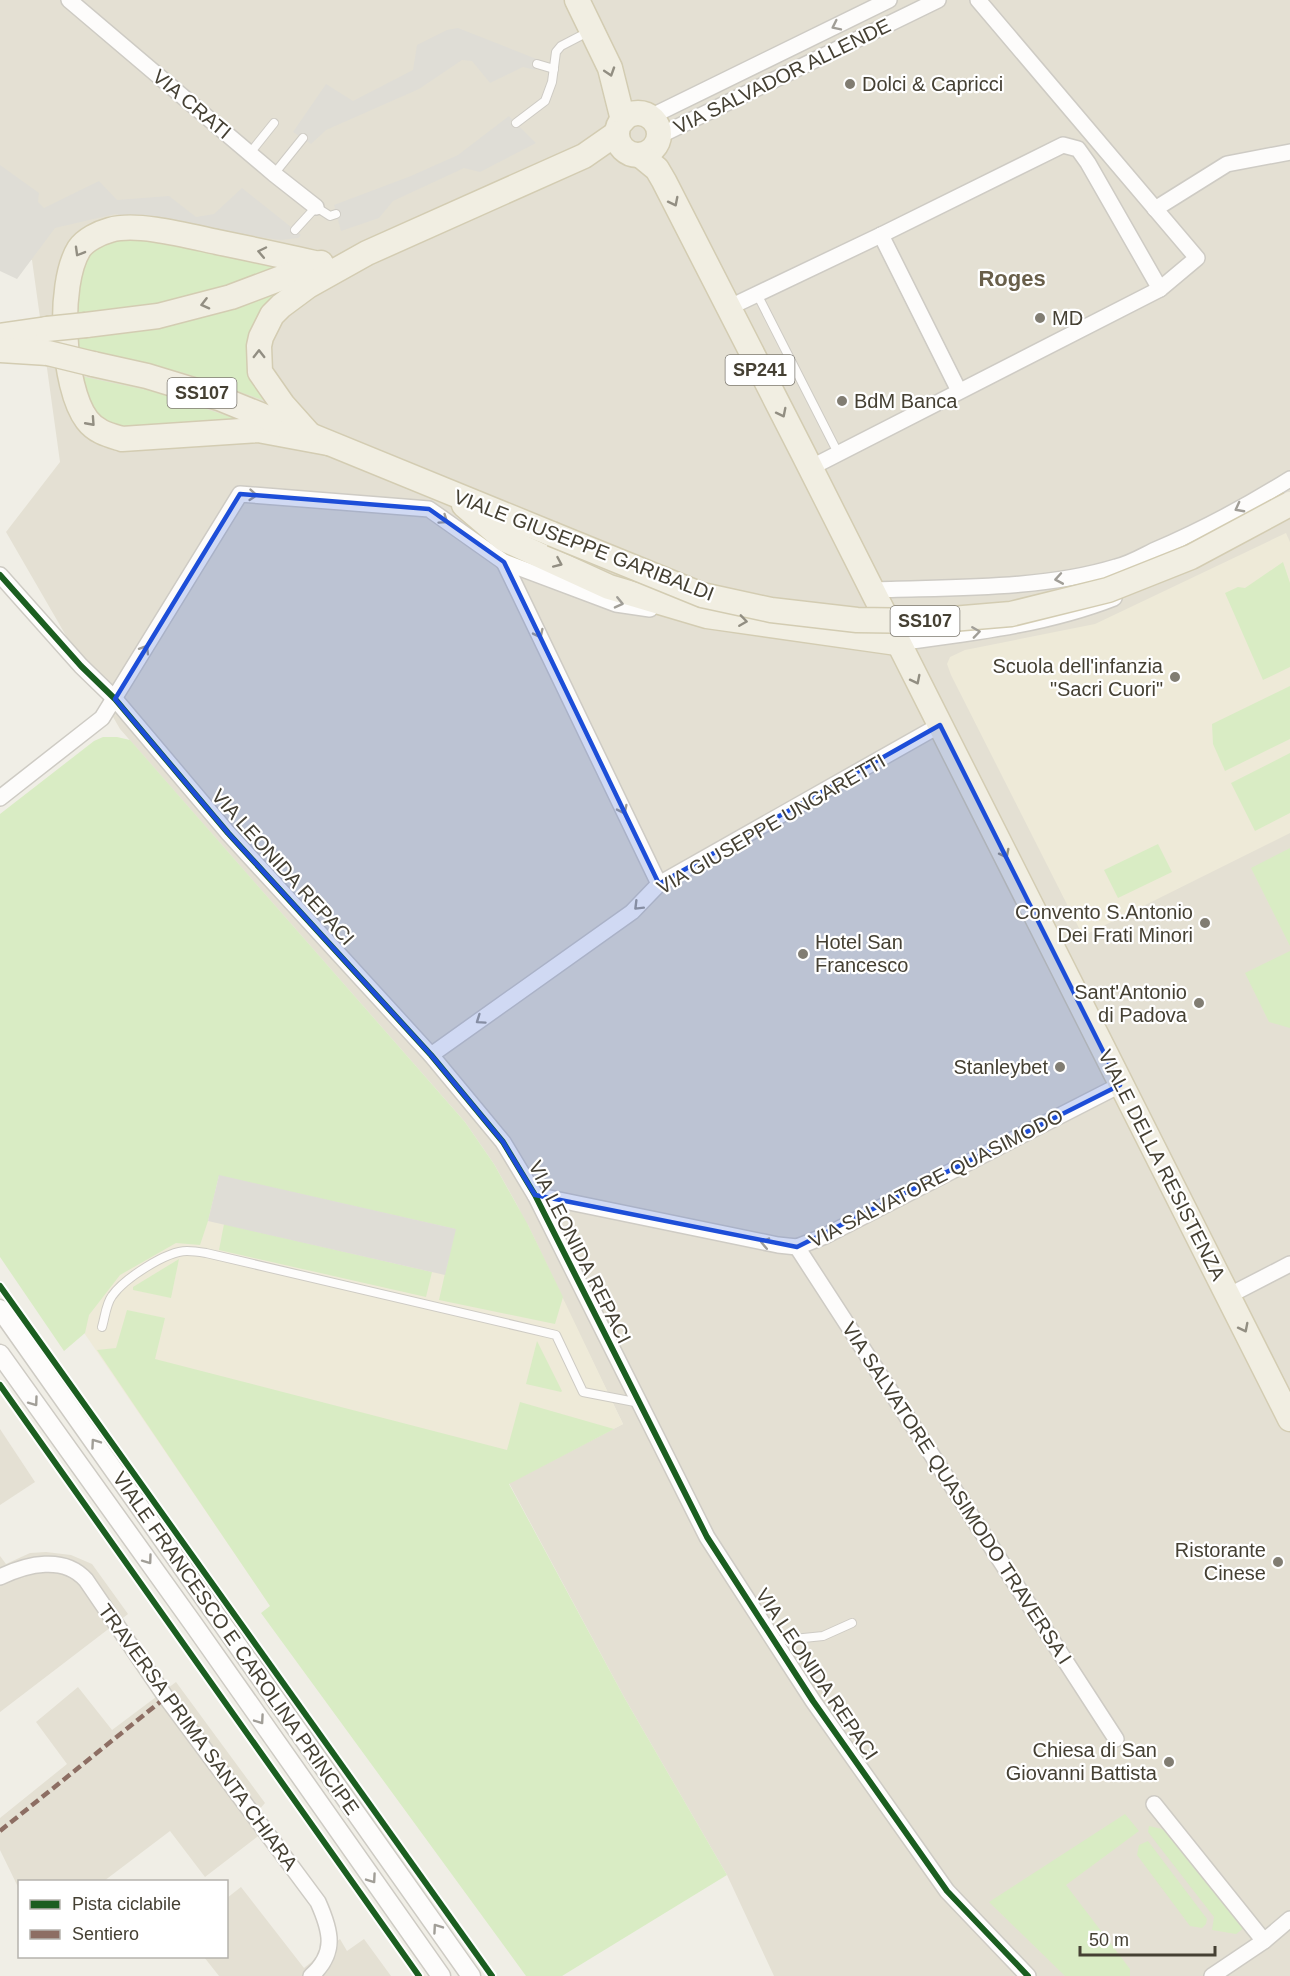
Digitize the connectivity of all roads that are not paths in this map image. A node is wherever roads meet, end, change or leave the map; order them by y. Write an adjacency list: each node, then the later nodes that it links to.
1 (577, 0): 6 (main road)
2 (889, 0): 11 (street, VIA SALVADOR ALLENDE, one-way to 11)
3 (938, 0): 11 (street, VIA SALVADOR ALLENDE)
4 (978, 0): 18 (street)
5 (72, 1): 15 (street, VIA CRATI)
6 (592, 30): 8 (lane); 13 (main road, one-way to 13)
7 (537, 64): 8 (lane)
8 (554, 69): 10 (lane)
9 (274, 123): 15 (lane)
10 (516, 123)
11 (654, 126): 13 (main road); 13 (main road)
12 (303, 138): 16 (lane)
13 (627, 140): 22 (main road); 26 (main road, SP241, one-way to 26)
14 (1290, 152): 18 (street)
15 (249, 153): 16 (street, VIA CRATI)
16 (274, 174): 17 (street, VIA CRATI)
17 (316, 207): 19 (lane); 20 (lane)
18 (1155, 209): 24 (street)
19 (336, 214)
20 (295, 230)
21 (881, 235): 24 (street); 25 (street); 29 (street)
22 (367, 253): 23 (main road); 30 (main road, one-way to 22)
23 (319, 264): 27 (main road, one-way to 27, bridge); 30 (main road, one-way to 30)
24 (1160, 289): 29 (street)
25 (757, 294): 26 (street); 31 (lane)
26 (728, 308): 32 (main road, SP241, one-way to 32)
27 (0, 336)
28 (0, 350): 30 (main road, VIALE GIUSEPPE GARIBALDI / SS107, bridge)
29 (958, 391): 31 (street)
30 (318, 438): 34 (main road, VIALE GIUSEPPE GARIBALDI / SS107)
31 (838, 453): 32 (street)
32 (810, 468): 39 (main road, SP241)
33 (1290, 479): 39 (street, one-way to 39)
34 (448, 492): 35 (main road, VIALE GIUSEPPE GARIBALDI / SS107, bridge); 40 (main road, one-way to 40)
35 (1290, 504)
36 (1290, 514): 41 (street, one-way to 36)
37 (504, 562): 40 (street, one-way to 40); 42 (street, one-way to 37); 45 (street, one-way to 45)
38 (0, 575): 42 (street, VIA LEONIDA REPACI)
39 (872, 590): 41 (main road, VIALE DELLA RESISTENZA / SP241)
40 (707, 616): 41 (main road, one-way to 41)
41 (897, 643): 43 (main road, VIALE DELLA RESISTENZA / SP241, one-way to 43)
42 (115, 699): 44 (street); 46 (street, VIA LEONIDA REPACI)
43 (940, 725): 45 (street, VIA GIUSEPPE UNGARETTI); 47 (main road, VIALE DELLA RESISTENZA / SP241, one-way to 47)
44 (0, 798)
45 (659, 884): 46 (street, VIA GIUSEPPE UNGARETTI, one-way to 46)
46 (431, 1055): 48 (street, VIA LEONIDA REPACI)
47 (1120, 1084): 49 (street, VIA SALVATORE QUASIMODO); 51 (main road, VIALE DELLA RESISTENZA / SP241)
48 (535, 1195): 49 (street, VIA SALVATORE QUASIMODO, one-way to 48); 55 (street, VIA LEONIDA REPACI)
49 (797, 1247): 60 (street, VIA SALVATORE QUASIMODO TRAVERSA I)
50 (1290, 1264): 51 (street)
51 (1228, 1296): 56 (main road, VIALE DELLA RESISTENZA / SP241, one-way to 56)
52 (0, 1309): 66 (street, VIALE FRANCESCO E CAROLINA PRINCIPE, one-way to 52)
53 (102, 1327): 55 (lane)
54 (0, 1354): 65 (street, VIALE FRANCESCO E CAROLINA PRINCIPE, one-way to 65)
55 (640, 1403): 59 (street, VIA LEONIDA REPACI)
56 (1290, 1419)
57 (0, 1577): 64 (street, TRAVERSA PRIMA SANTA CHIARA)
58 (852, 1623): 59 (lane)
59 (774, 1641): 67 (street, VIA LEONIDA REPACI)
60 (1116, 1739)
61 (1154, 1804): 63 (street)
62 (1290, 1919): 63 (street)
63 (1264, 1941): 68 (street)
64 (311, 1976)
65 (441, 1976)
66 (471, 1976)
67 (1028, 1976)
68 (1212, 1976)

